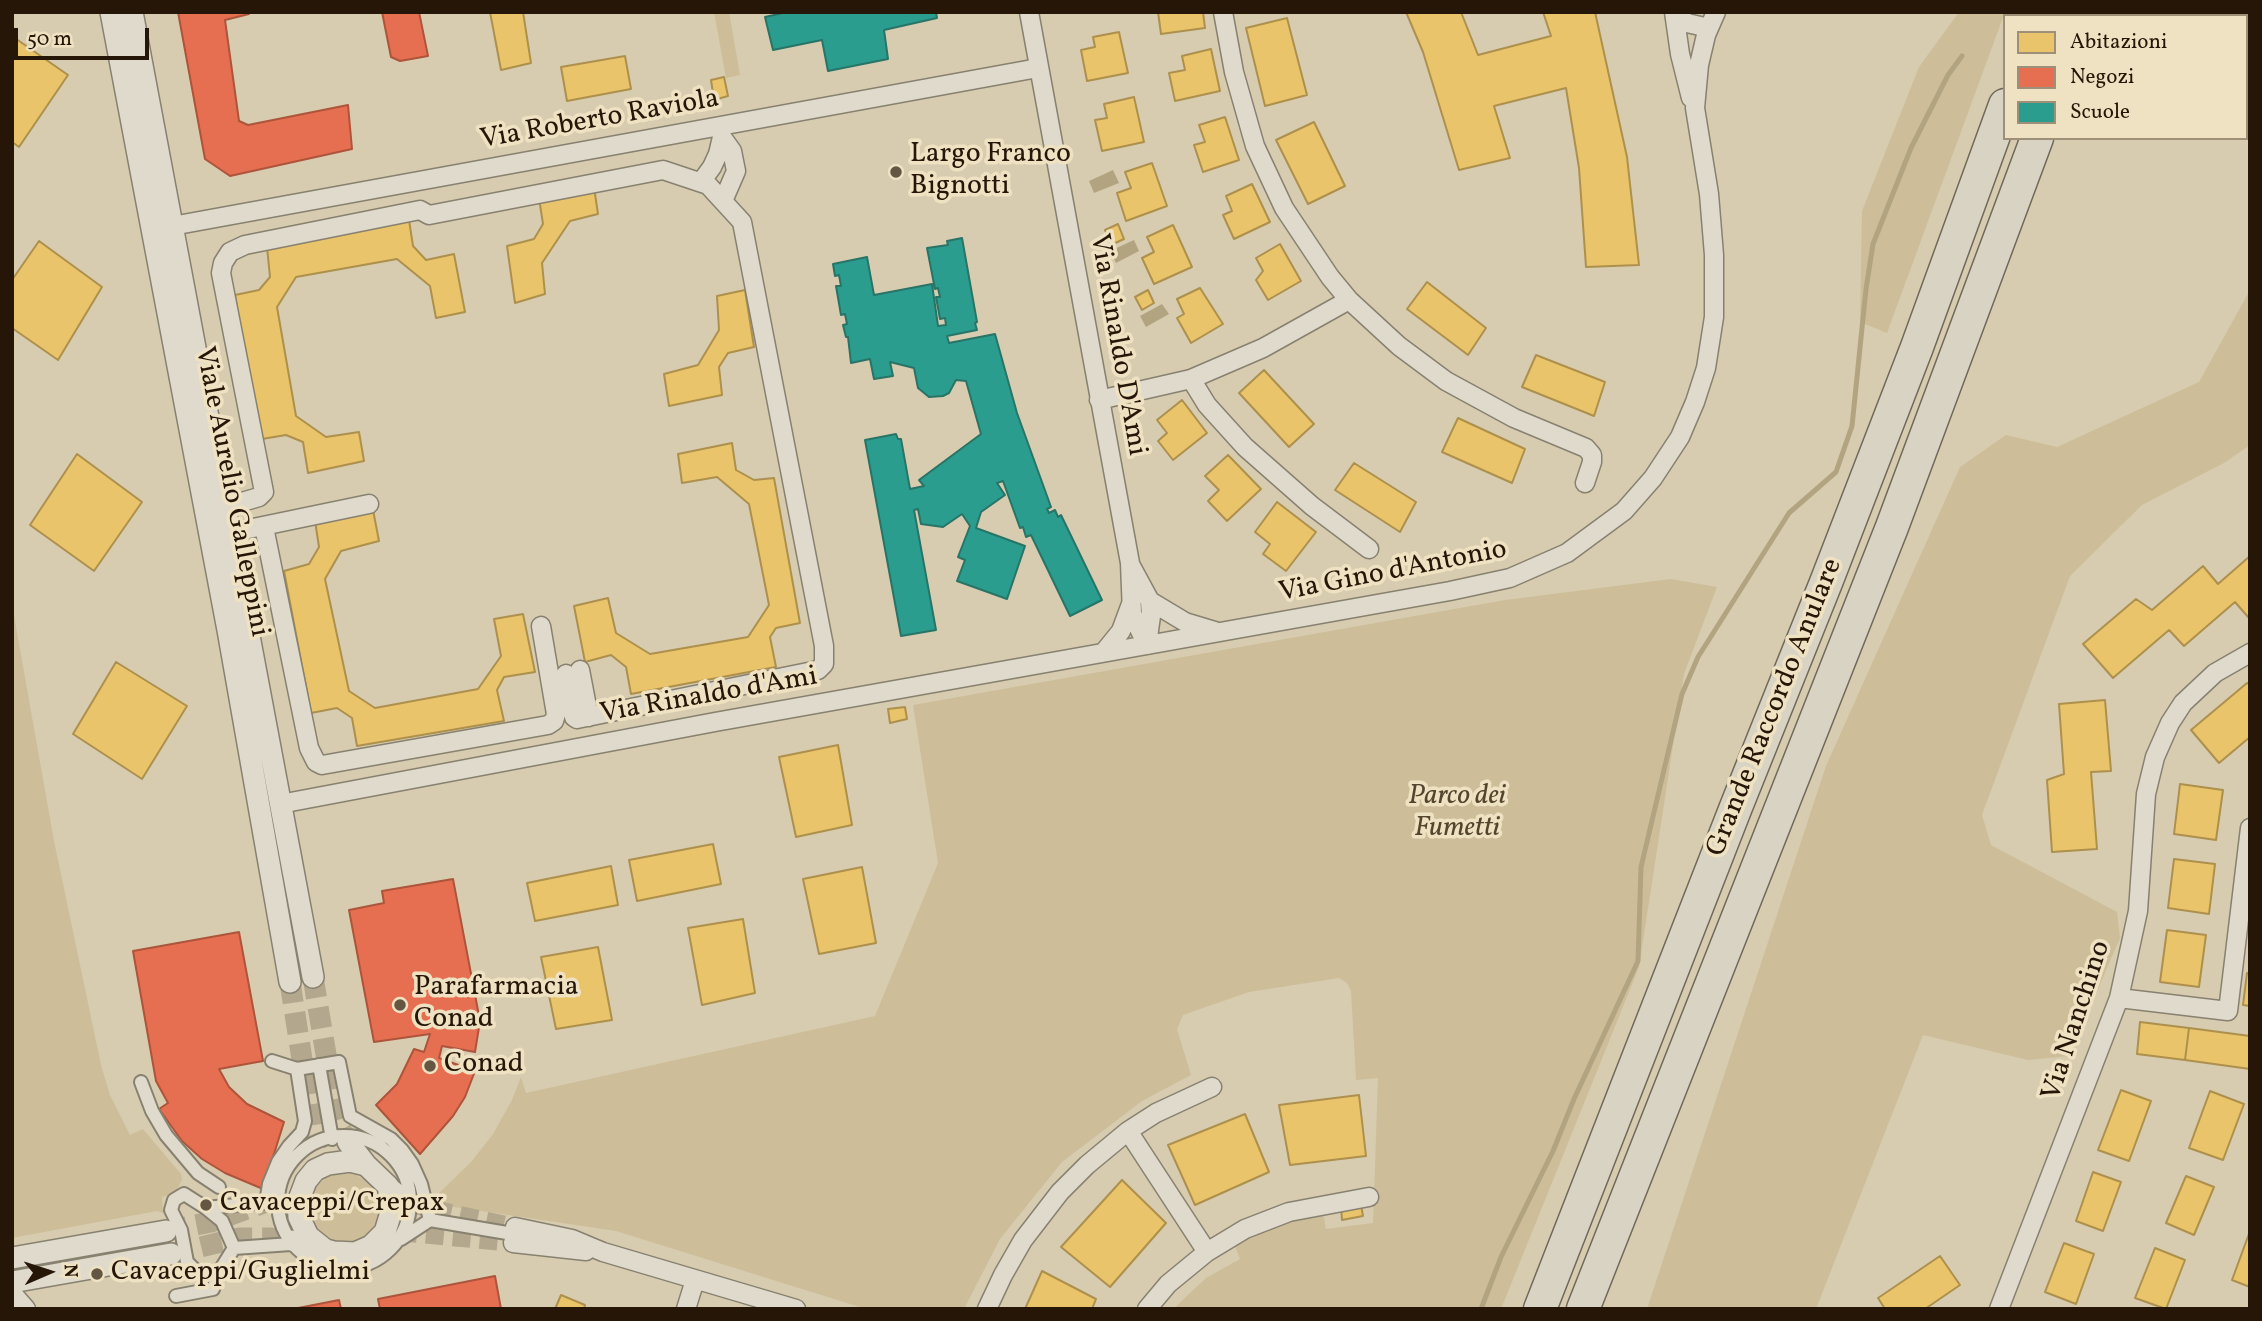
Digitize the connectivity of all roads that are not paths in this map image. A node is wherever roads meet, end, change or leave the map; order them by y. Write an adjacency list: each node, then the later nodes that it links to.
1 (111, 12): 36 (street, Viale Aurelio Galleppini)
2 (132, 12): 14 (street, Viale Aurelio Galleppini)
3 (1029, 12): 7 (street, Via Rinaldo D'Ami)
4 (1223, 12): 15 (street)
5 (1674, 12): 6 (street); 8 (street)
6 (1708, 17): 8 (street)
7 (1038, 68): 10 (street, Via Roberto Raviola); 17 (street, Via Rinaldo D'Ami)
8 (1695, 108): 28 (street, Via Gino d'Antonio)
9 (2003, 111): 75 (highway, Grande Raccordo Anulare)
10 (721, 132): 12 (street); 13 (street); 14 (street, Via Roberto Raviola)
11 (2036, 140): 76 (highway, Grande Raccordo Anulare)
12 (701, 182): 13 (street); 20 (street)
13 (723, 201): 32 (street)
14 (172, 226): 20 (street, Viale Aurelio Galleppini)
15 (1349, 300): 16 (street); 18 (street)
16 (1191, 379): 17 (street); 23 (street)
17 (1099, 400): 24 (street, Via Rinaldo D'Ami)
18 (1585, 483)
19 (369, 504): 21 (street)
20 (225, 507): 22 (street, Viale Aurelio Galleppini)
21 (264, 527): 22 (street); 27 (street)
22 (229, 533): 33 (street, Viale Aurelio Galleppini)
23 (1369, 549)
24 (1130, 564): 25 (street, Via Rinaldo D'Ami); 26 (street, Via Rinaldo D'Ami)
25 (1150, 601): 28 (street); 29 (street)
26 (1131, 604): 29 (street, Via Rinaldo D'Ami); 30 (street, Via Rinaldo D'Ami)
27 (541, 626)
28 (1222, 633): 29 (street, Via Gino d'Antonio)
29 (1147, 645): 30 (street, Via Rinaldo d'Ami)
30 (1104, 652): 33 (street, Via Rinaldo d'Ami)
31 (2250, 653): 37 (street, Via Nanchino)
32 (573, 672)
33 (280, 804): 35 (street, Viale Aurelio Galleppini)
34 (2250, 828): 37 (street)
35 (313, 977)
36 (290, 982)
37 (2119, 998): 77 (street, Via Nanchino)
38 (272, 1061): 40 (street)
39 (319, 1065): 40 (street); 44 (street); 55 (street)
40 (296, 1069): 52 (street)
41 (141, 1082): 46 (street)
42 (1212, 1087): 43 (street)
43 (1128, 1131): 62 (street); 73 (street)
44 (329, 1149): 45 (street); 45 (street); 49 (street); 52 (street); 57 (street)
45 (366, 1165): 47 (street)
46 (198, 1173): 48 (street); 50 (street)
47 (388, 1186): 53 (street); 57 (street)
48 (219, 1187)
49 (302, 1188): 52 (street); 61 (street)
50 (184, 1194): 54 (street); 65 (street)
51 (1369, 1197): 62 (street)
52 (274, 1201): 54 (street); 59 (street)
53 (408, 1201)
54 (205, 1208): 60 (street)
55 (430, 1220): 57 (street); 58 (street)
56 (166, 1231): 64 (street)
57 (394, 1235): 59 (street); 61 (street)
58 (514, 1235): 66 (street)
59 (292, 1242): 60 (street); 61 (street)
60 (234, 1248): 65 (street)
61 (325, 1249)
62 (1207, 1252): 74 (street)
63 (171, 1254): 67 (street)
64 (12, 1258)
65 (219, 1274): 69 (street)
66 (695, 1280): 71 (street); 72 (street)
67 (12, 1282)
68 (12, 1293): 70 (street)
69 (176, 1296)
70 (26, 1309)
71 (686, 1309)
72 (796, 1309)
73 (987, 1309)
74 (1147, 1309)
75 (1540, 1309)
76 (1583, 1309)
77 (1999, 1309)

